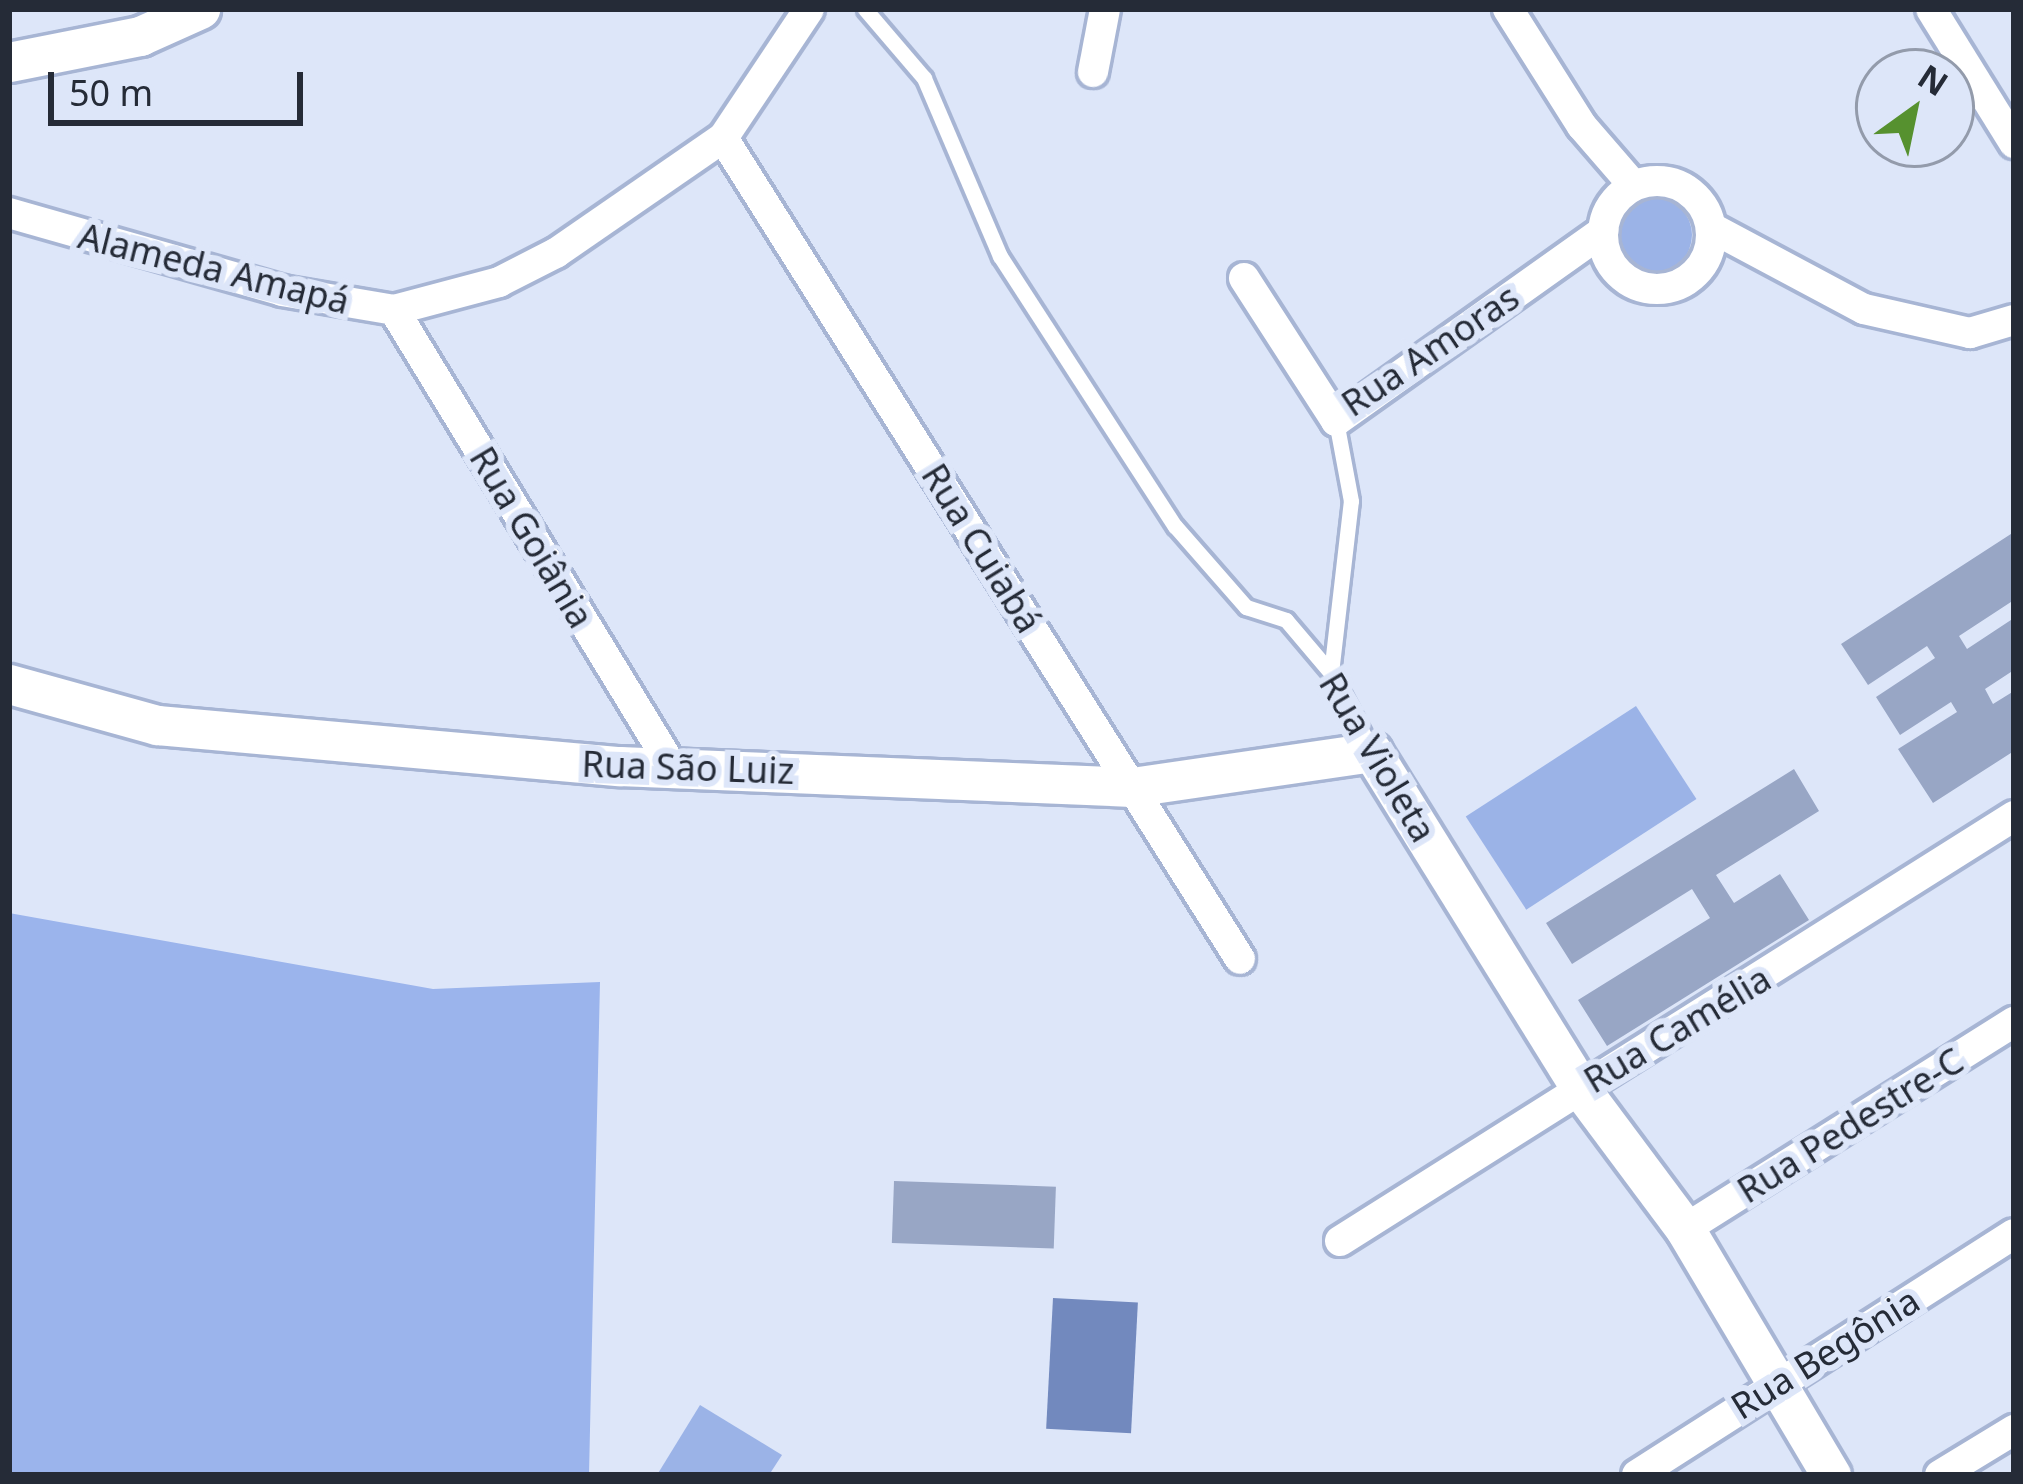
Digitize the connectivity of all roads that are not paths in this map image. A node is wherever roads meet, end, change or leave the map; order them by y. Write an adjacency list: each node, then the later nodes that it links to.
1 (200, 9): 7 (street)
2 (809, 9): 9 (street, Alameda Amapá)
3 (865, 9): 19 (lane, Rua Violeta)
4 (1105, 9): 8 (street)
5 (1508, 9): 11 (street)
6 (1931, 9): 10 (street)
7 (9, 62)
8 (1093, 72)
9 (723, 138): 16 (street, Alameda Amapá); 23 (street, Rua Cuiabá)
10 (2014, 143)
11 (1634, 187): 13 (street); 14 (street)
12 (9, 214): 16 (street, Alameda Amapá)
13 (1712, 228): 14 (street); 17 (street)
14 (1603, 231): 18 (street, Rua Amoras)
15 (1244, 278): 18 (street, Rua Amoras)
16 (394, 310): 22 (street, Rua Goiânia)
17 (2014, 320)
18 (1336, 421): 19 (lane)
19 (1331, 673): 21 (lane, Rua Violeta)
20 (9, 684): 22 (street, Rua São Luiz)
21 (1372, 752): 23 (street, Rua São Luiz); 27 (street, Rua Violeta)
22 (671, 765): 23 (street, Rua São Luiz)
23 (1132, 787): 25 (street, Rua Cuiabá)
24 (2014, 816): 27 (street, Rua Camélia)
25 (1240, 958)
26 (2014, 1022): 28 (street, Rua Pedestre-C)
27 (1580, 1088): 28 (street, Rua Violeta); 30 (street, Rua Camélia)
28 (1685, 1229): 31 (street, Rua Violeta)
29 (2014, 1234): 31 (street, Rua Begônia)
30 (1340, 1241)
31 (1773, 1384): 33 (street, Rua Begônia); 34 (street, Rua Violeta)
32 (2014, 1430): 35 (street)
33 (1636, 1475)
34 (1831, 1475)
35 (1940, 1475)

